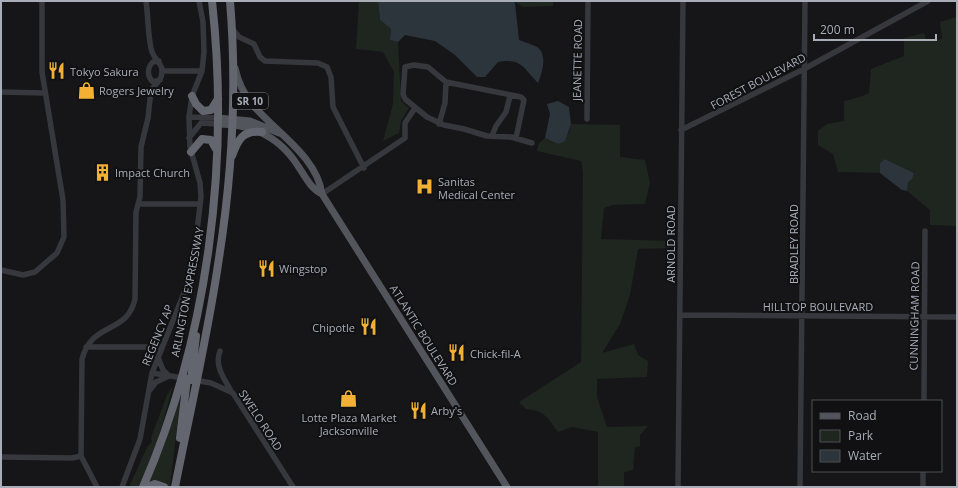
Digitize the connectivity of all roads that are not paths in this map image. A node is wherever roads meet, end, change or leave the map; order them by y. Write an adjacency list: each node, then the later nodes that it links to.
1 (42, 1): 24 (street)
2 (146, 1): 13 (street)
3 (199, 1): 18 (street, REGENCY AP)
4 (212, 1): 27 (highway, SR 10)
5 (230, 1): 10 (highway, ATLANTIC BOULEVARD / SR 10)
6 (588, 1): 29 (street, JEANETTE ROAD)
7 (683, 1): 35 (street, ARNOLD ROAD)
8 (805, 1): 16 (street, BRADLEY ROAD)
9 (928, 1): 16 (street, FOREST BOULEVARD)
10 (232, 28): 11 (street); 12 (highway, ATLANTIC BOULEVARD / SR 10)
11 (246, 40): 12 (street); 44 (street)
12 (232, 50): 32 (highway, ATLANTIC BOULEVARD); 40 (main road, ATLANTIC BOULEVARD / SR 10)
13 (152, 51): 14 (street); 15 (street)
14 (159, 61): 15 (street); 17 (street)
15 (151, 63): 19 (street)
16 (804, 69): 35 (street, FOREST BOULEVARD); 52 (street, BRADLEY ROAD)
17 (162, 71): 18 (street); 20 (street)
18 (202, 71): 25 (street, REGENCY AP)
19 (150, 80): 20 (street); 22 (street)
20 (158, 82): 22 (street)
21 (446, 82): 26 (street); 28 (street); 34 (street)
22 (151, 90): 47 (street)
23 (1, 92): 24 (street)
24 (45, 93): 50 (street)
25 (192, 96): 27 (highway); 30 (street, REGENCY AP)
26 (510, 96): 37 (street); 39 (street)
27 (218, 98): 31 (highway, SR 10)
28 (415, 108): 34 (street); 44 (street)
29 (587, 119)
30 (189, 120): 31 (street); 33 (street); 38 (street, REGENCY AP)
31 (218, 121): 32 (main road, ATLANTIC BOULEVARD / SR 10); 33 (street); 42 (highway, ARLINGTON EXPRESSWAY)
32 (231, 121): 36 (main road, ATLANTIC BOULEVARD / SR 10); 40 (main road); 45 (highway)
33 (201, 123): 38 (street)
34 (439, 124): 37 (street)
35 (681, 130): 51 (street, ARNOLD ROAD)
36 (262, 132): 45 (highway); 46 (main road, ATLANTIC BOULEVARD / SR 10)
37 (492, 136): 39 (street)
38 (189, 138): 43 (street, REGENCY AP)
39 (516, 138): 41 (street)
40 (289, 140): 46 (main road, ATLANTIC BOULEVARD / SR 10)
41 (532, 143)
42 (217, 150): 43 (highway); 61 (highway, ARLINGTON EXPRESSWAY)
43 (191, 152): 48 (street, REGENCY AP)
44 (364, 168): 46 (street)
45 (229, 170): 61 (highway)
46 (322, 194): 75 (main road, ATLANTIC BOULEVARD / SR 10)
47 (139, 204): 48 (street); 55 (street)
48 (200, 204): 56 (street, REGENCY AP)
49 (925, 231): 53 (street, CUNNINGHAM ROAD)
50 (1, 270)
51 (680, 315): 52 (street, HILLTOP BOULEVARD); 76 (street, ARNOLD ROAD)
52 (802, 316): 53 (street, HILLTOP BOULEVARD); 77 (street, BRADLEY ROAD)
53 (924, 317): 54 (street, HILLTOP BOULEVARD); 64 (street, CUNNINGHAM ROAD)
54 (957, 317)
55 (86, 347): 56 (street); 65 (street)
56 (161, 348): 58 (street, REGENCY AP)
57 (220, 352): 62 (street)
58 (158, 356): 59 (street, REGENCY AP); 60 (street)
59 (152, 373): 60 (street, SWELO ROAD); 63 (street, REGENCY AP)
60 (169, 376): 61 (street, SWELO ROAD); 63 (street)
61 (189, 379): 62 (street, SWELO ROAD); 70 (highway); 73 (highway)
62 (233, 393): 74 (street, SWELO ROAD)
63 (147, 395): 69 (street, REGENCY AP)
64 (924, 400)
65 (80, 456): 66 (street); 68 (street)
66 (1, 457)
67 (923, 472): 78 (street)
68 (97, 487)
69 (122, 487)
70 (143, 487)
71 (148, 487): 72 (highway)
72 (164, 487)
73 (175, 487)
74 (294, 487)
75 (508, 487)
76 (678, 487)
77 (800, 487)
78 (923, 487)

